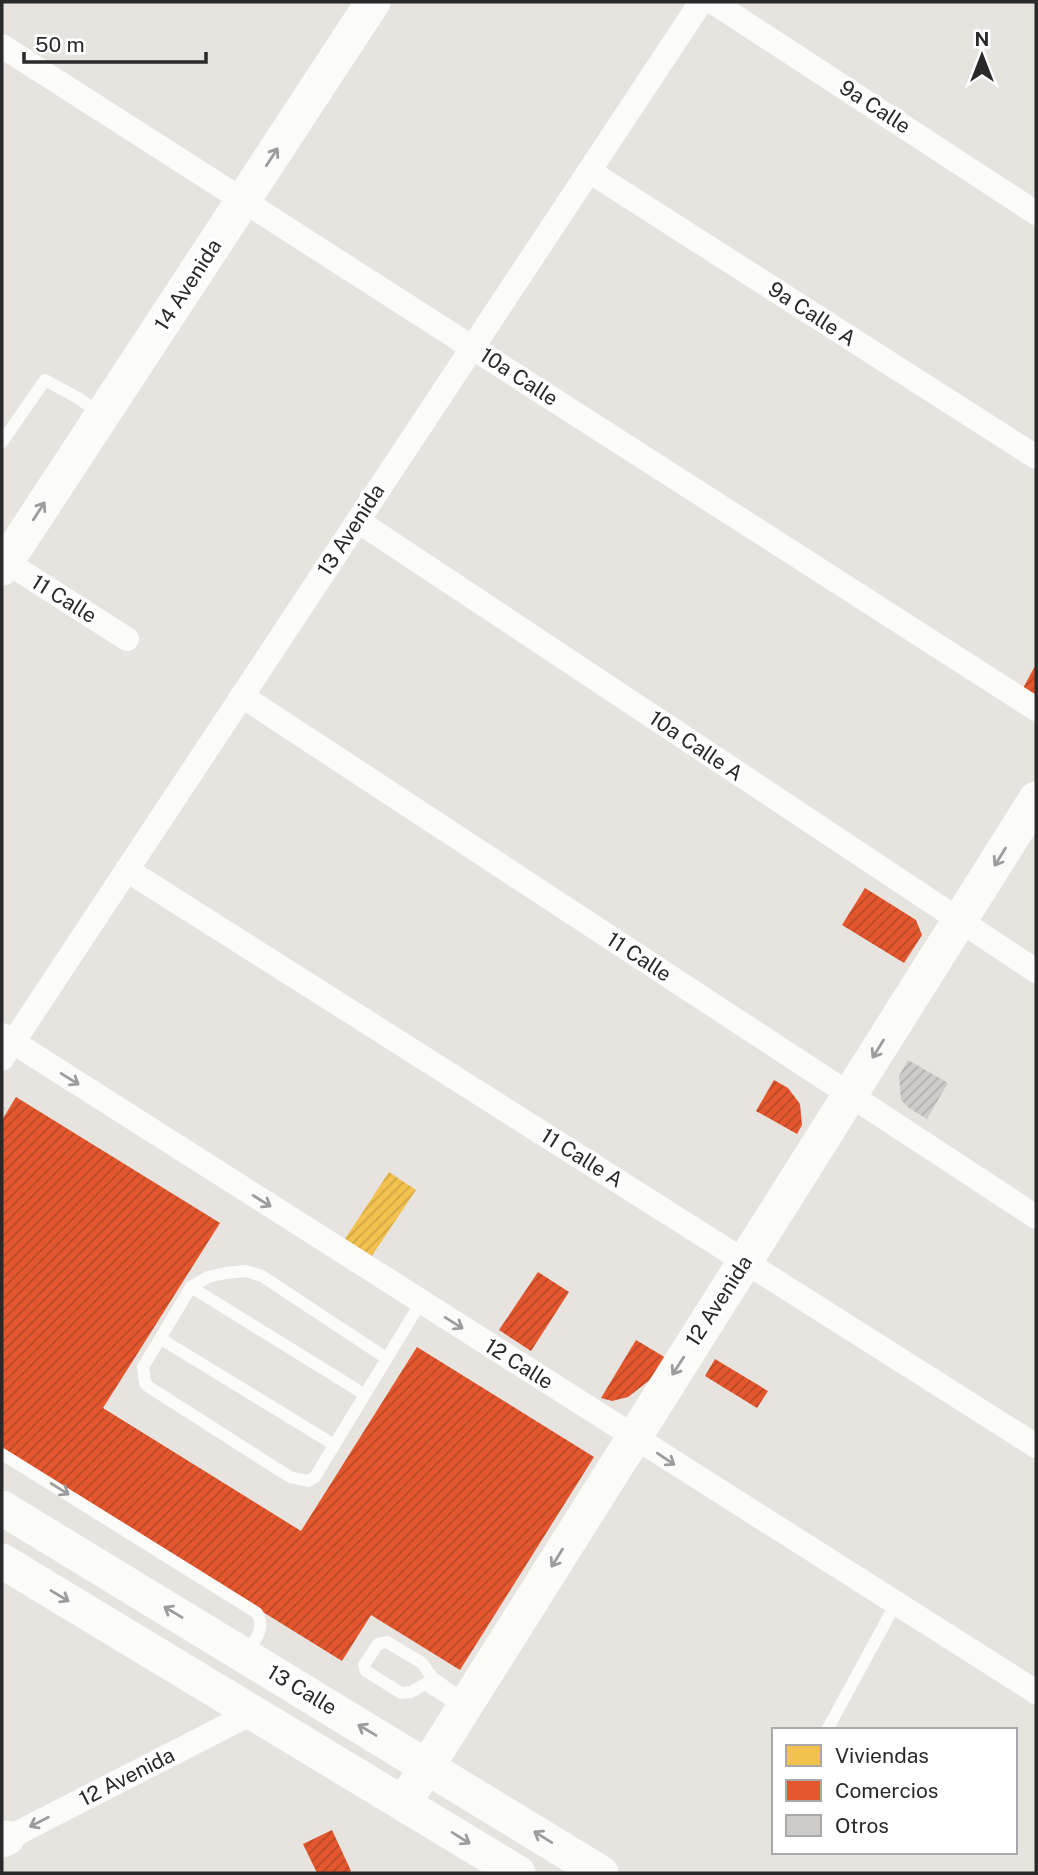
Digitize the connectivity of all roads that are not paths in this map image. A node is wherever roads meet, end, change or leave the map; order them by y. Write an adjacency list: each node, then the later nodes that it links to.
1 (373, 2): 6 (street, 14 Avenida, one-way to 1)
2 (701, 2): 5 (street, 13 Avenida)
3 (713, 2): 7 (street, 9a Calle)
4 (2, 46): 6 (street, 10a Calle)
5 (589, 171): 8 (street, 13 Avenida); 11 (street, 9a Calle A)
6 (243, 201): 8 (street, 10a Calle); 9 (street, 14 Avenida)
7 (1036, 213)
8 (472, 348): 12 (street, 13 Avenida); 16 (street, 10a Calle)
9 (102, 416): 10 (lane); 13 (street, 14 Avenida, one-way to 9)
10 (2, 442)
11 (1036, 457)
12 (358, 521): 15 (street, 13 Avenida); 19 (street, 10a Calle A)
13 (3, 563): 14 (street, 11 Calle)
14 (127, 639)
15 (242, 696): 18 (street, 13 Avenida); 22 (street, 11 Calle)
16 (1036, 709)
17 (1036, 799): 19 (street, 12 Avenida, one-way to 19)
18 (127, 870): 21 (street, 13 Avenida); 24 (street, 11 Calle A)
19 (959, 921): 20 (street, 10a Calle A); 22 (street, 12 Avenida, one-way to 22)
20 (1036, 971)
21 (5, 1045): 26 (street, 12 Calle, one-way to 26)
22 (849, 1096): 23 (street, 11 Calle); 24 (street, 12 Avenida)
23 (1036, 1217)
24 (745, 1261): 30 (street, 12 Avenida, one-way to 30); 32 (street, 11 Calle A)
25 (191, 1287): 27 (lane); 28 (lane); 29 (lane)
26 (421, 1302): 28 (lane); 30 (street, 12 Calle, one-way to 30)
27 (161, 1339): 31 (lane); 31 (lane)
28 (386, 1358): 29 (lane)
29 (364, 1394): 31 (lane)
30 (634, 1436): 36 (street, 12 Calle, one-way to 36); 39 (street, 12 Avenida, one-way to 39)
31 (333, 1444)
32 (1036, 1446)
33 (2, 1454): 37 (lane, one-way to 37)
34 (2, 1508): 37 (street, 13 Calle, one-way to 34)
35 (2, 1561): 40 (street, one-way to 40)
36 (896, 1603): 38 (street, 12 Calle); 41 (lane)
37 (245, 1656): 42 (street, 13 Calle, one-way to 37)
38 (1036, 1692)
39 (464, 1705): 39 (lane); 42 (street, 12 Avenida)
40 (252, 1713): 43 (street); 44 (street, 12 Avenida, one-way to 44)
41 (828, 1728)
42 (426, 1765): 43 (street, 12 Avenida); 46 (street, 13 Calle, one-way to 42)
43 (404, 1802): 45 (street, one-way to 45)
44 (4, 1840)
45 (518, 1873)
46 (601, 1873)

